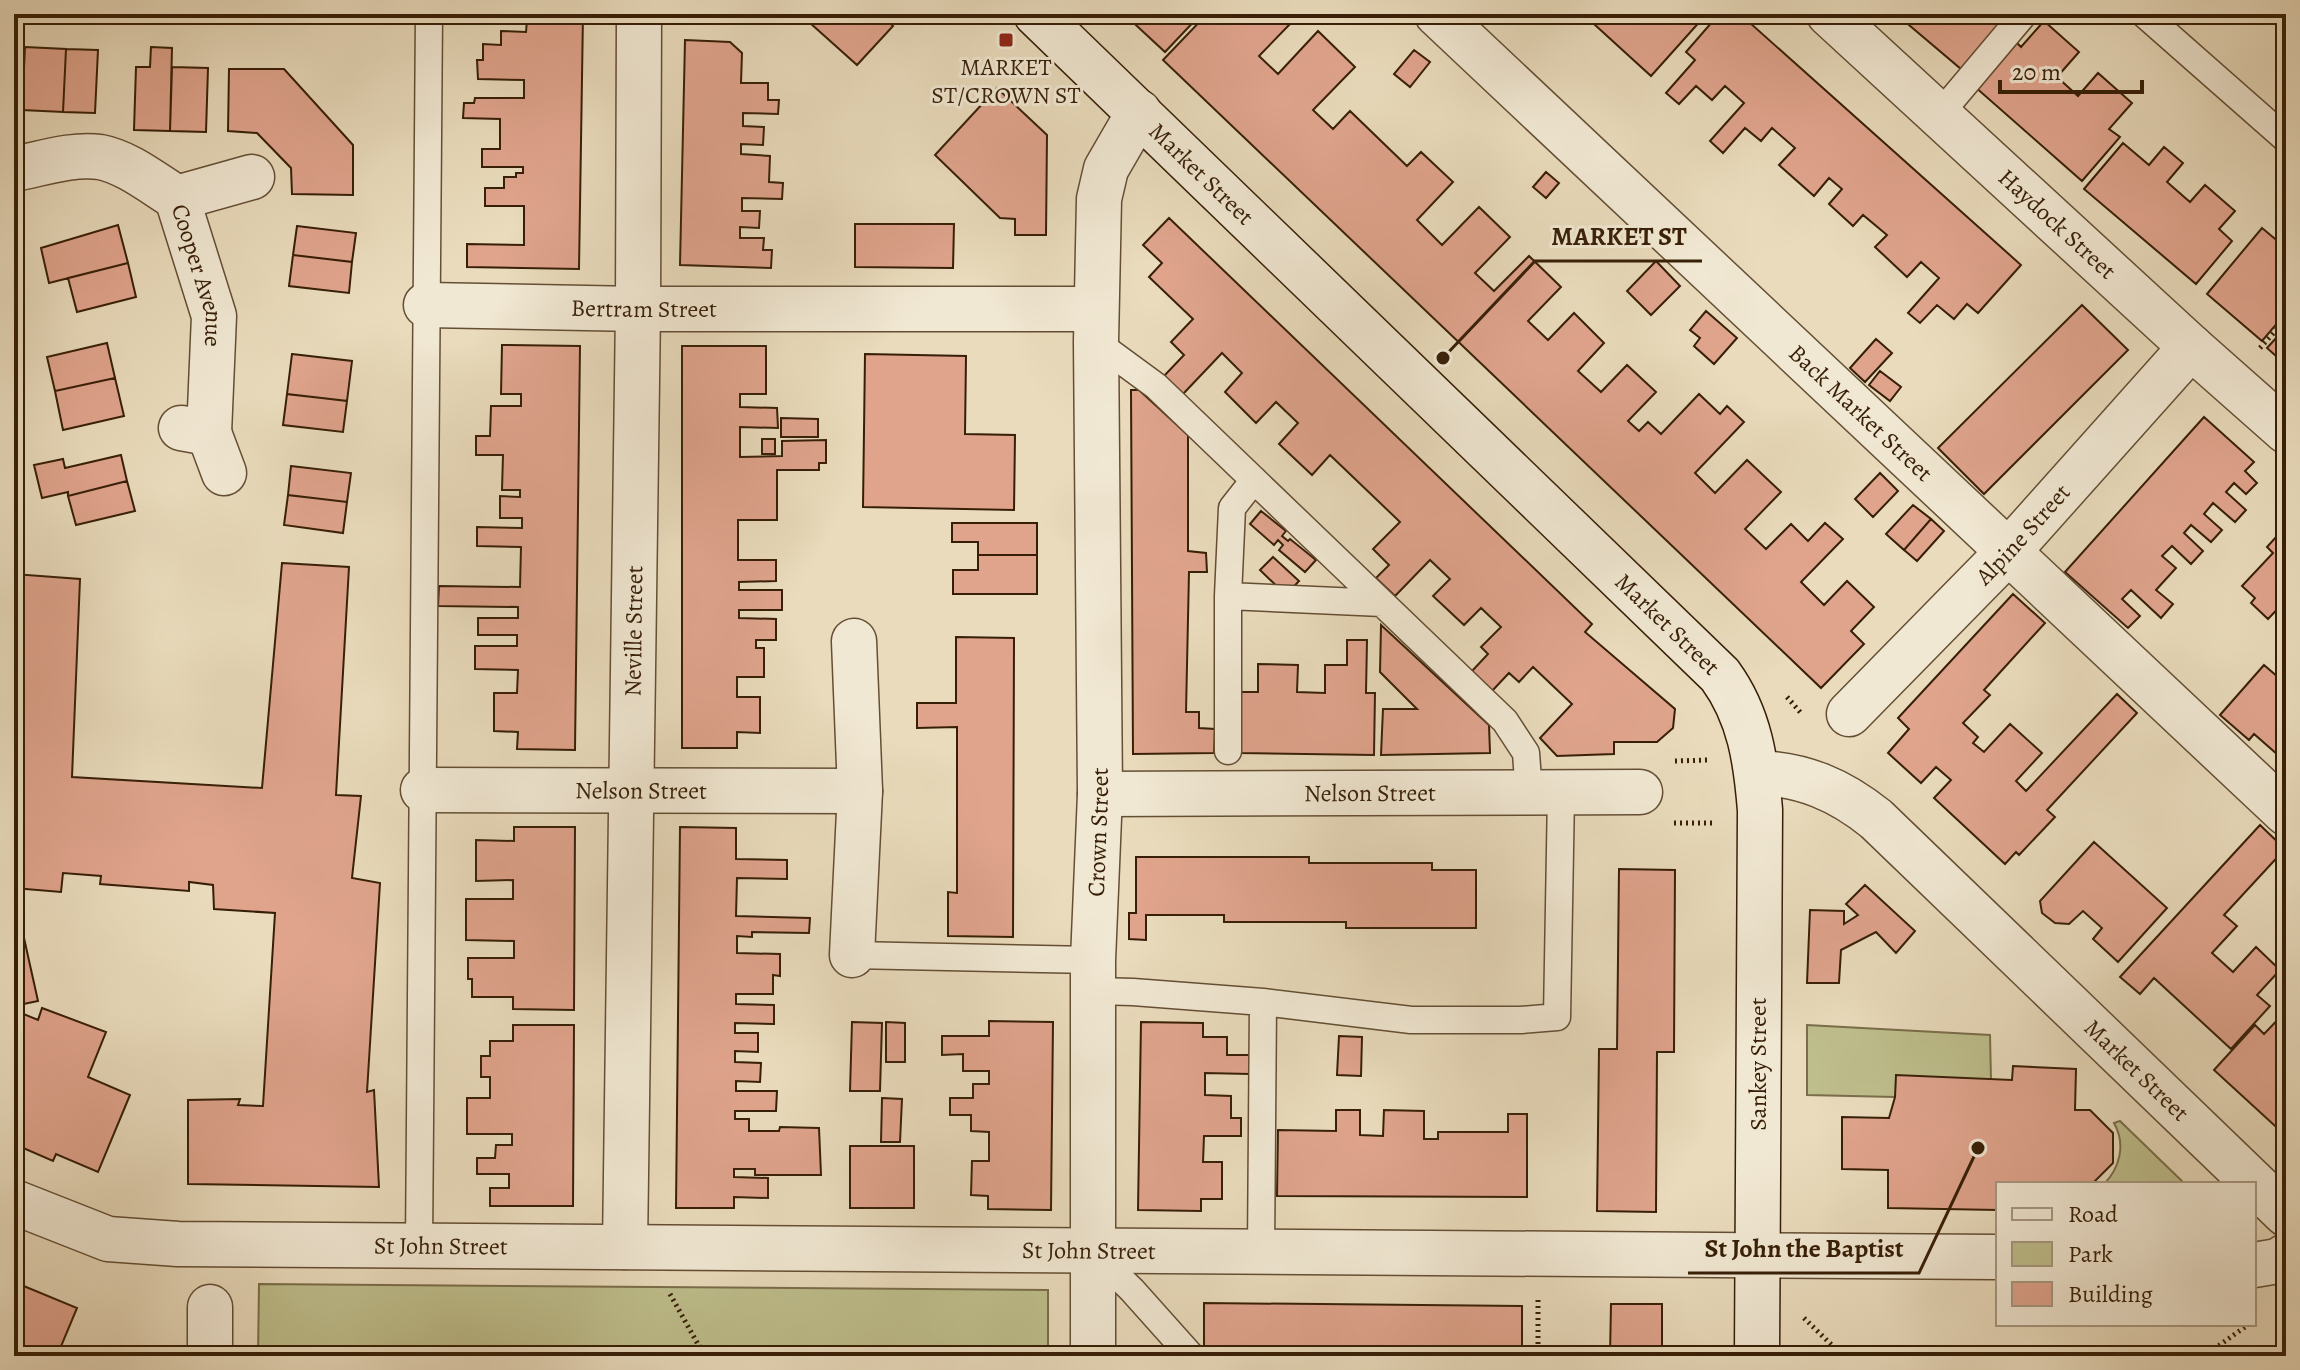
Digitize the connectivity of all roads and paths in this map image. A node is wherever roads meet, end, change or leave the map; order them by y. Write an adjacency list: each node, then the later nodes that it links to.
1 (429, 14): 14 (lane)
2 (639, 14): 15 (street, Neville Street)
3 (1036, 14): 8 (street, Market Street)
4 (1437, 14): 21 (street, Back Market Street)
5 (1829, 14): 9 (street, Haydock Street)
6 (2024, 14): 9 (lane)
7 (2144, 14): 10 (lane)
8 (1139, 112): 16 (street, Crown Street); 28 (street, Market Street)
9 (1939, 115): 17 (street, Haydock Street)
10 (2286, 139)
11 (14, 169): 13 (street, Cooper Avenue)
12 (252, 177): 13 (street)
13 (177, 198): 19 (street, Cooper Avenue)
14 (426, 305): 15 (street, Bertram Street); 30 (lane)
15 (638, 309): 16 (street, Bertram Street); 29 (street, Neville Street)
16 (1096, 325): 20 (lane); 33 (street, Crown Street)
17 (2191, 347): 18 (street, Haydock Street); 21 (street, Alpine Street)
18 (2286, 431)
19 (205, 445)
20 (1254, 480): 22 (lane); 23 (lane)
21 (2007, 553): 25 (street, Alpine Street); 35 (street, Back Market Street)
22 (1228, 596): 23 (lane); 26 (lane)
23 (1382, 603): 34 (lane)
24 (854, 641): 31 (street)
25 (1849, 714)
26 (1228, 751)
27 (1714, 760): 32 (path)
28 (1757, 773): 40 (street, Market Street); 48 (street, Sankey Street)
29 (632, 789): 30 (street, Nelson Street); 31 (street, Nelson Street); 45 (street, Neville Street)
30 (423, 790): 44 (lane)
31 (860, 791): 37 (street)
32 (1654, 792): 34 (street, Nelson Street); 36 (path)
33 (1100, 794): 34 (street, Nelson Street); 38 (street, Crown Street)
34 (1545, 794): 39 (lane)
35 (2286, 813)
36 (1723, 823)
37 (852, 955): 38 (lane)
38 (1093, 976): 39 (lane); 46 (street, Crown Street)
39 (1263, 1002): 47 (lane)
40 (2253, 1182)
41 (2256, 1185): 43 (street, Market Street)
42 (14, 1202): 44 (street, St John Street)
43 (2286, 1214)
44 (419, 1245): 45 (street, St John Street)
45 (636, 1247): 46 (street, St John Street); 57 (path)
46 (1092, 1251): 47 (street, St John Street); 58 (street, Crown Street); 59 (lane)
47 (1261, 1251): 48 (street, St John Street)
48 (1757, 1254): 50 (street, St John Street); 61 (street, Sankey Street)
49 (2286, 1256): 51 (street)
50 (1996, 1257)
51 (2256, 1265)
52 (1539, 1297): 60 (path)
53 (210, 1307): 56 (street)
54 (1801, 1315): 62 (path)
55 (2245, 1327): 63 (path)
56 (210, 1356)
57 (711, 1356)
58 (1093, 1356)
59 (1191, 1356)
60 (1538, 1356)
61 (1757, 1356)
62 (1843, 1356)
63 (2204, 1356)

